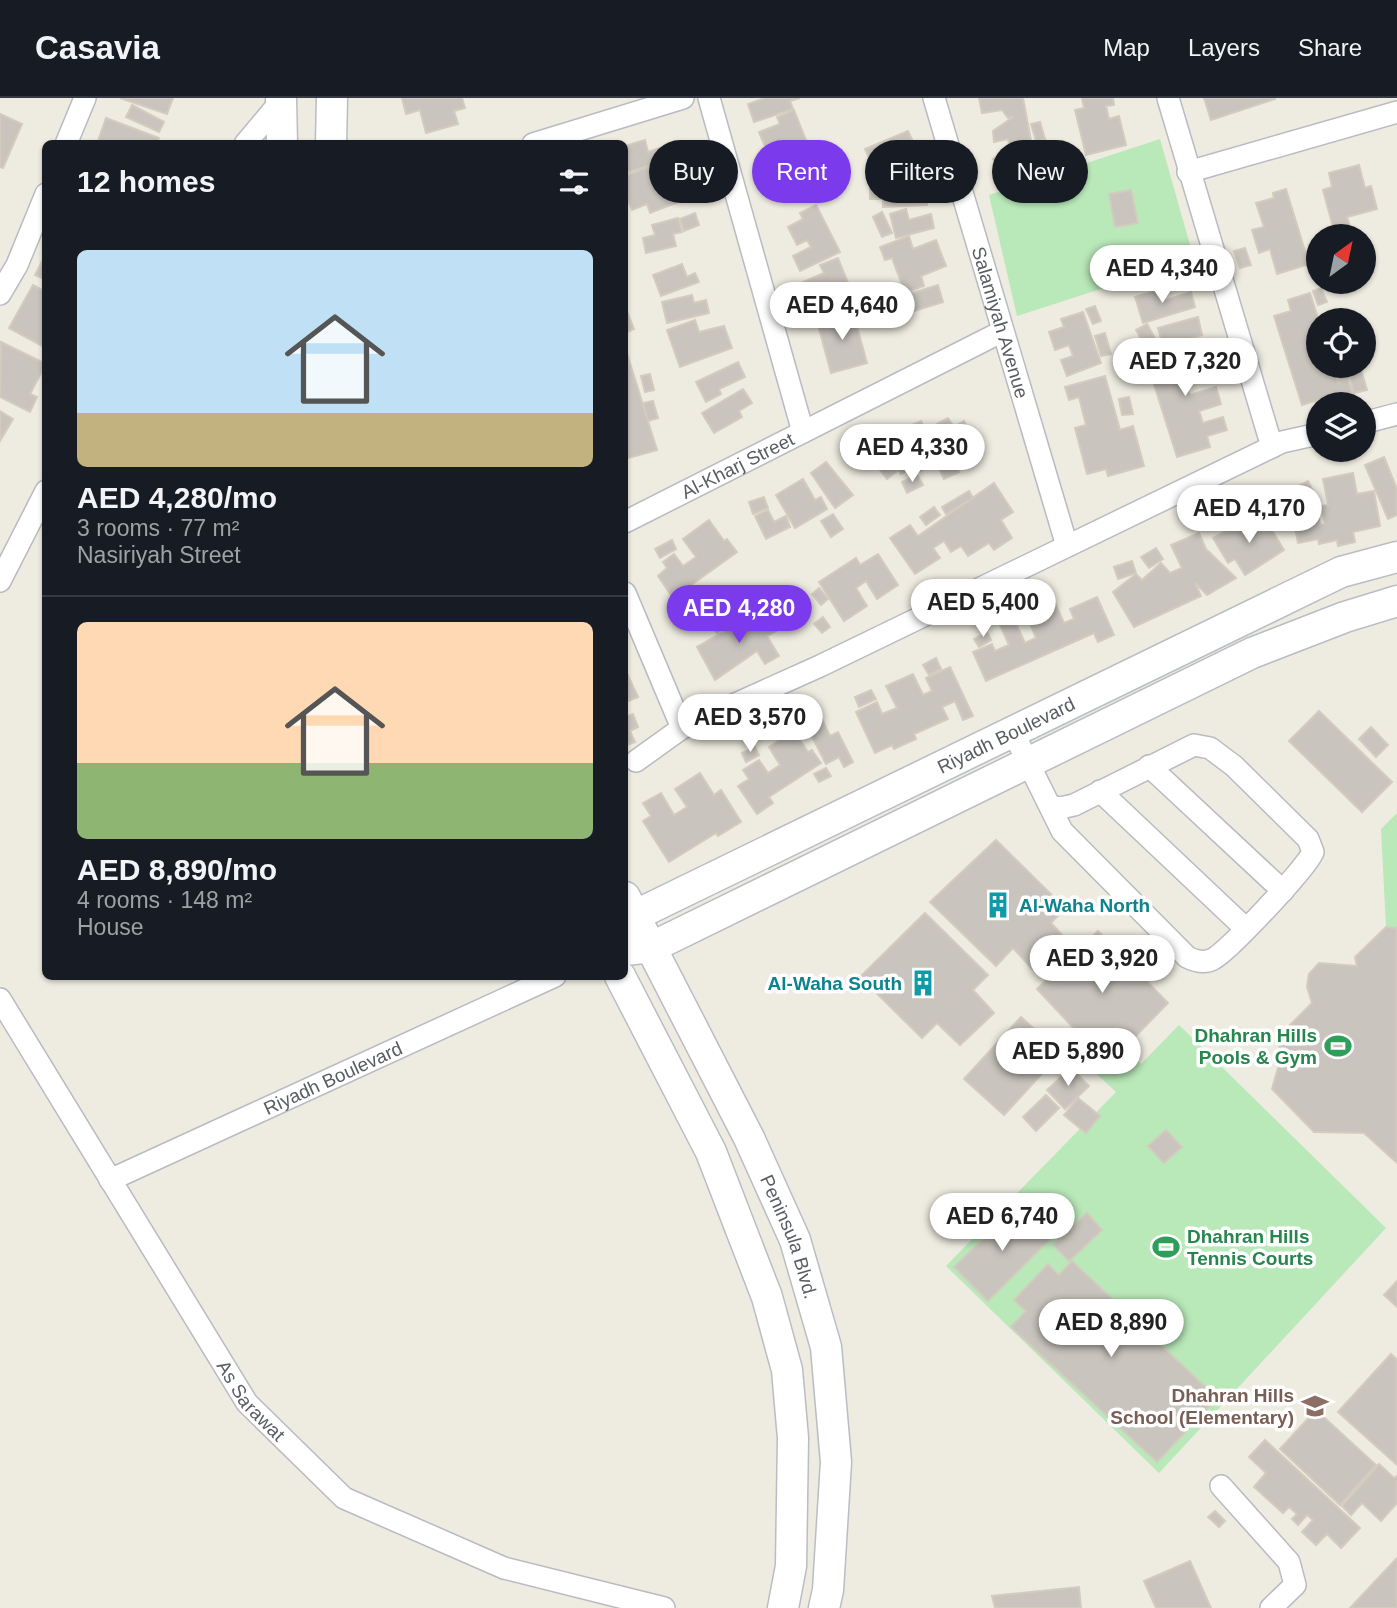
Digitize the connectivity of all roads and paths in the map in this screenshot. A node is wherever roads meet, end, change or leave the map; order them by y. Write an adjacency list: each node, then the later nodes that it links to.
1 (332, 98): 12 (main road)
2 (683, 98): 13 (street)
3 (709, 98): 20 (street)
4 (934, 98): 17 (street, Salamiyah Avenue)
5 (1168, 98): 14 (street)
6 (281, 99): 10 (street); 11 (main road)
7 (79, 102): 9 (street)
8 (1397, 112): 14 (street)
9 (67, 140)
10 (248, 140)
11 (282, 140)
12 (331, 140)
13 (546, 140)
14 (1188, 172): 22 (street)
15 (42, 204): 16 (street)
16 (0, 294)
17 (1001, 332): 20 (street, Al-Kharj Street); 25 (street, Salamiyah Avenue)
18 (1397, 414): 19 (street)
19 (1376, 420)
20 (803, 432): 24 (street, Al-Kharj Street)
21 (1306, 437): 22 (street)
22 (1272, 447): 25 (street)
23 (42, 499): 27 (street)
24 (628, 520)
25 (1067, 547): 30 (street)
26 (1397, 557): 31 (main road, Riyadh Boulevard)
27 (0, 581)
28 (628, 600): 30 (street)
29 (1397, 601): 33 (main road, Riyadh Boulevard)
30 (682, 728): 32 (street)
31 (1013, 732): 33 (street); 38 (main road, Riyadh Boulevard)
32 (635, 761)
33 (1028, 762): 36 (street); 40 (main road, Riyadh Boulevard)
34 (1149, 766): 35 (street); 37 (street); 37 (street)
35 (1100, 791): 36 (street); 39 (street)
36 (1051, 806): 39 (street)
37 (1283, 891): 39 (street)
38 (628, 914): 40 (main road, Peninsula Blvd.)
39 (1245, 928)
40 (638, 949): 48 (main road, Peninsula Blvd.)
41 (546, 980): 44 (street, Riyadh Boulevard)
42 (622, 980): 47 (main road)
43 (0, 999): 44 (street, As Sarawat)
44 (110, 1180): 46 (street, As Sarawat)
45 (1221, 1486): 49 (street)
46 (664, 1608)
47 (783, 1608)
48 (824, 1608)
49 (1271, 1608)

